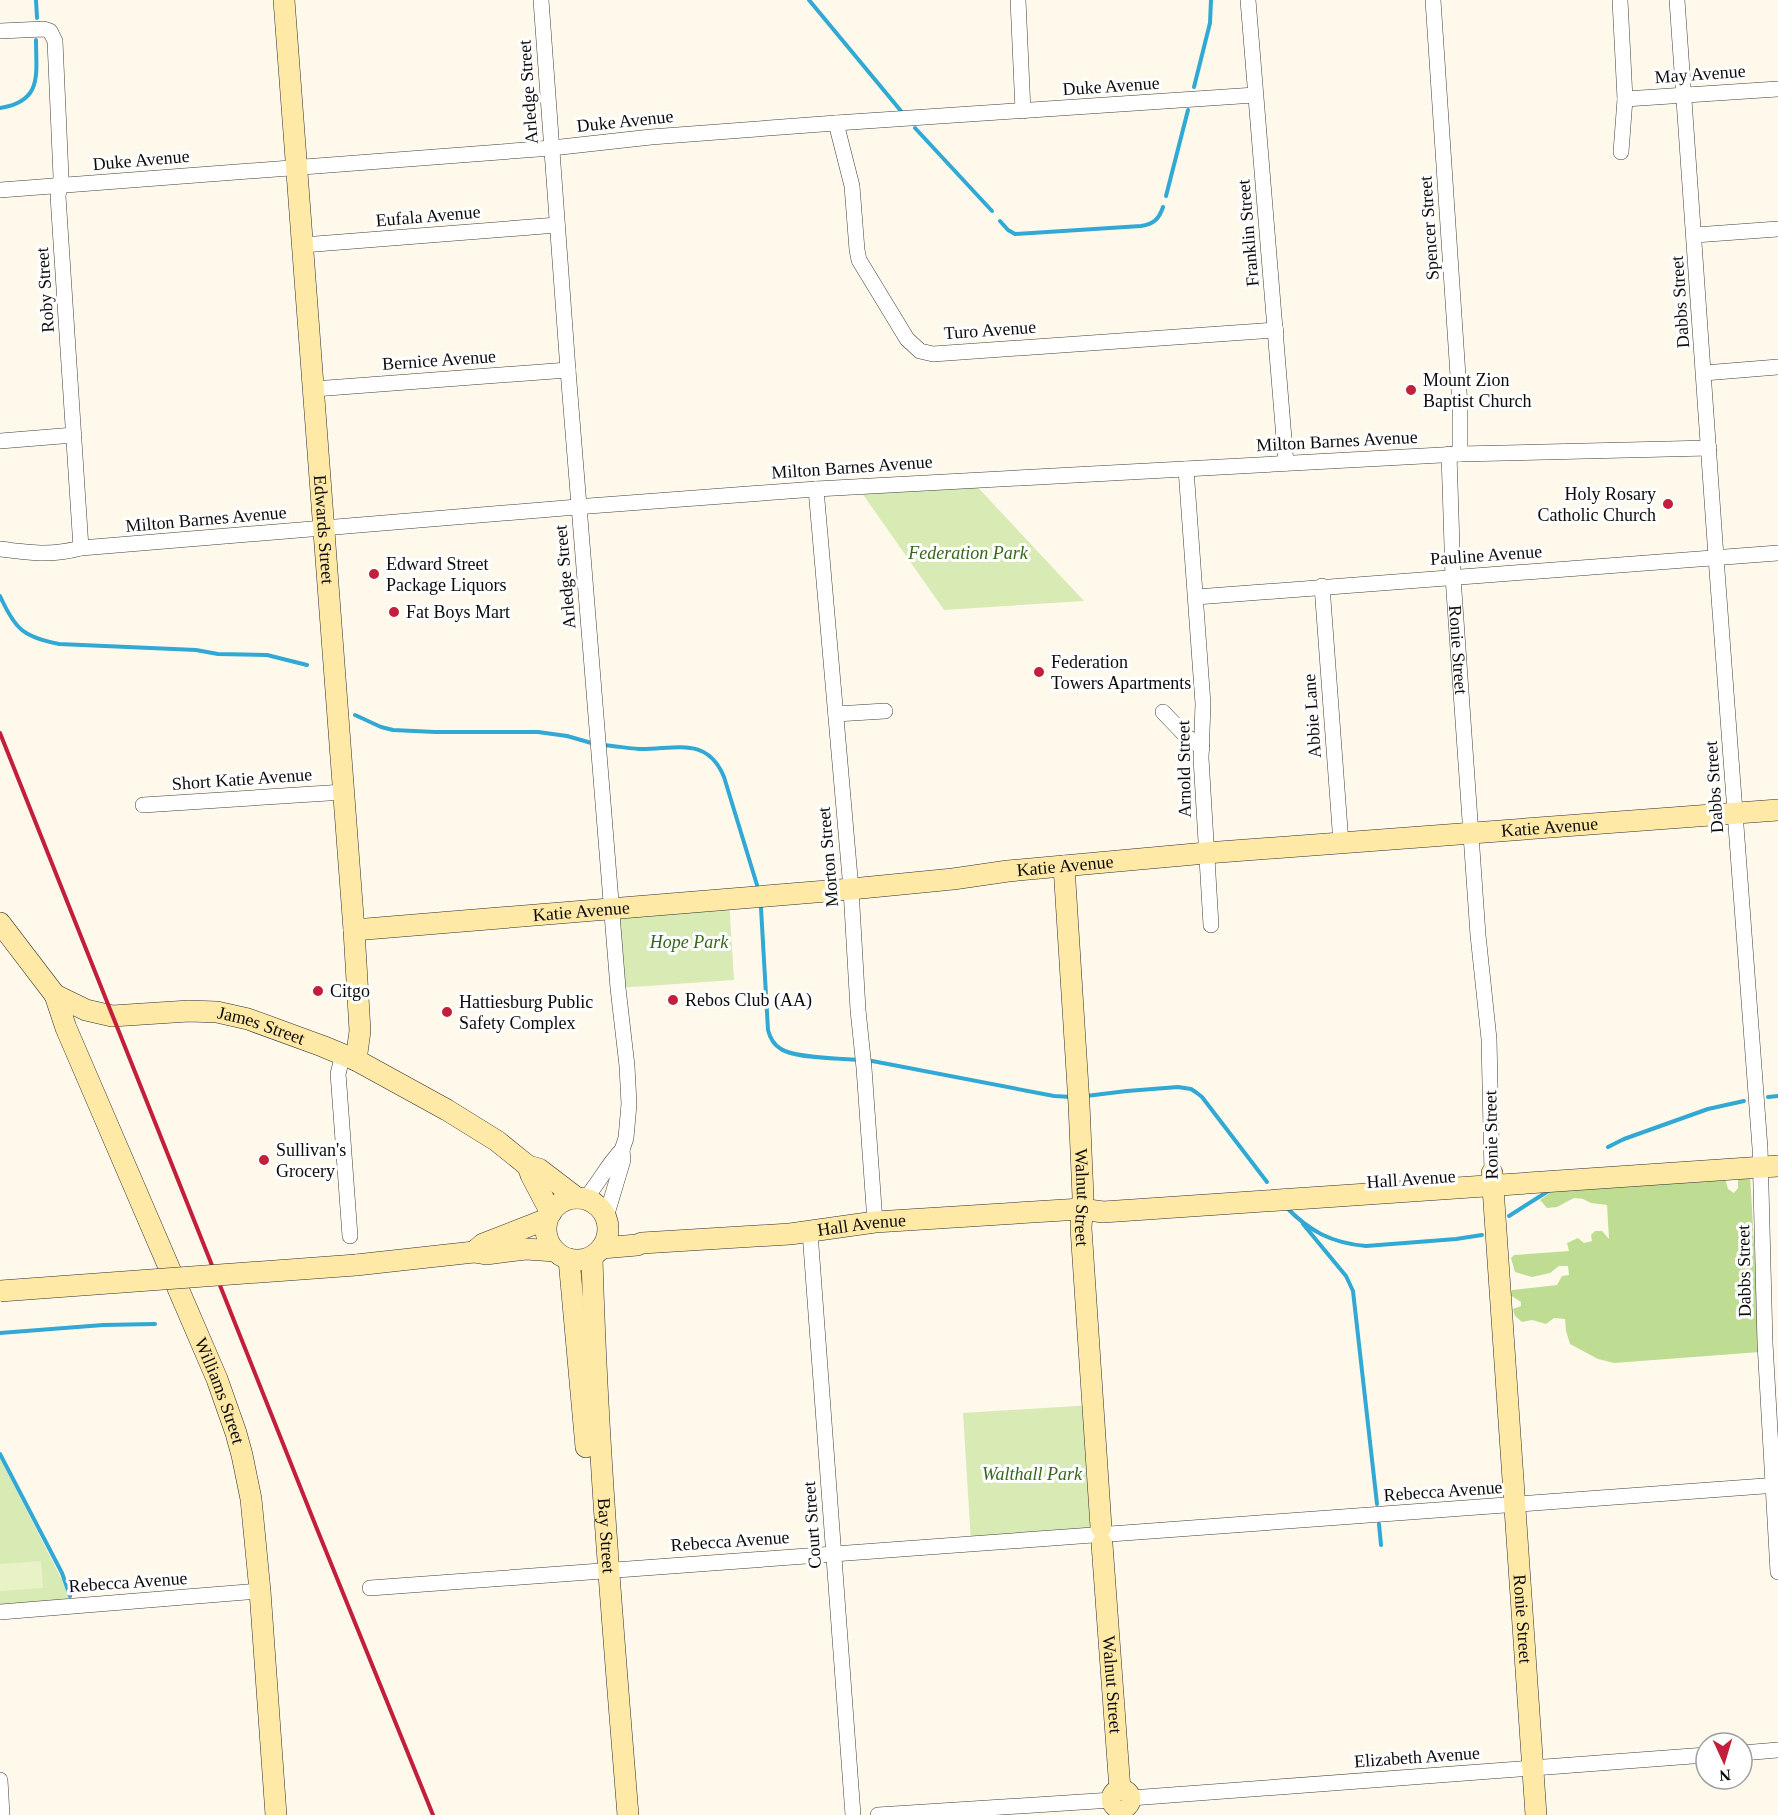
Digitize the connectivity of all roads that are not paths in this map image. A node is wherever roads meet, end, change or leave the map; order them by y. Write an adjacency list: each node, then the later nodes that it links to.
1 (284, 0): 17 (street, Edwards Street)
2 (542, 0): 15 (street, Arledge Street)
3 (1018, 0): 13 (street)
4 (1248, 0): 11 (street, Franklin Street)
5 (1433, 0): 32 (street, Spencer Street)
6 (1620, 0): 12 (street)
7 (1677, 0): 10 (street, Dabbs Street)
8 (0, 31): 18 (street, Roby Street)
9 (1778, 89): 10 (street, May Avenue)
10 (1683, 94): 12 (street, May Avenue); 22 (street, Dabbs Street)
11 (1255, 95): 13 (street, Duke Avenue); 24 (street, Franklin Street)
12 (1625, 99): 16 (street)
13 (1023, 111): 14 (street, Duke Avenue)
14 (836, 123): 15 (street, Duke Avenue); 24 (street, Turo Avenue)
15 (552, 148): 17 (street, Duke Avenue); 20 (street, Arledge Street)
16 (1621, 152)
17 (296, 167): 18 (street, Duke Avenue); 23 (street, Edwards Street)
18 (60, 186): 19 (street, Duke Avenue); 29 (street, Roby Street)
19 (0, 190)
20 (557, 225): 23 (street, Eufala Avenue); 26 (street, Arledge Street)
21 (1778, 229): 22 (street)
22 (1695, 235): 27 (street, Dabbs Street)
23 (303, 245): 28 (street, Edwards Street)
24 (1276, 330): 33 (street, Franklin Street)
25 (1778, 367): 27 (street)
26 (568, 370): 28 (street, Bernice Avenue); 36 (street, Arledge Street)
27 (1704, 373): 31 (street, Dabbs Street)
28 (314, 389): 37 (street, Edwards Street)
29 (74, 435): 30 (street); 38 (street, Roby Street)
30 (0, 441)
31 (1709, 448): 32 (street, Milton Barnes Avenue); 41 (street, Dabbs Street)
32 (1454, 454): 33 (street, Milton Barnes Avenue); 42 (street, Ronie Street)
33 (1286, 463): 34 (street, Milton Barnes Avenue)
34 (1186, 469): 35 (street, Milton Barnes Avenue); 44 (street, Arnold Street)
35 (816, 489): 36 (street, Milton Barnes Avenue); 47 (street, Morton Street)
36 (579, 507): 37 (street, Milton Barnes Avenue); 58 (street, Arledge Street)
37 (323, 528): 38 (street, Milton Barnes Avenue); 49 (street, Edwards Street)
38 (81, 548): 39 (street, Milton Barnes Avenue)
39 (0, 549)
40 (1778, 553): 41 (street, Pauline Avenue)
41 (1716, 557): 42 (street, Pauline Avenue); 52 (street, Dabbs Street)
42 (1453, 577): 43 (street, Pauline Avenue); 53 (street, Ronie Street)
43 (1322, 586): 44 (street, Pauline Avenue); 54 (street, Abbie Lane)
44 (1196, 597): 48 (street, Arnold Street)
45 (885, 711): 47 (street)
46 (1163, 712): 48 (street)
47 (836, 714): 57 (street, Morton Street)
48 (1202, 748): 55 (street, Arnold Street)
49 (344, 792): 50 (street, Short Katie Avenue); 61 (street, Edwards Street)
50 (143, 805)
51 (1778, 810): 52 (street, Katie Avenue)
52 (1736, 813): 53 (street, Katie Avenue); 65 (street, Dabbs Street)
53 (1472, 832): 54 (street, Katie Avenue); 67 (street, Ronie Street)
54 (1341, 843): 55 (street, Katie Avenue)
55 (1206, 853): 56 (street, Katie Avenue); 59 (street, Arnold Street)
56 (1064, 866): 57 (street, Katie Avenue); 69 (street, Walnut Street)
57 (851, 889): 58 (street, Katie Avenue); 71 (street, Morton Street)
58 (612, 907): 61 (street, Katie Avenue); 64 (street, Arledge Street)
59 (1211, 925)
60 (1, 926): 62 (street, James Street)
61 (354, 930): 63 (street, Edwards Street)
62 (55, 995): 63 (street, James Street); 85 (street, Williams Street)
63 (350, 1057): 66 (street, James Street); 73 (street, Edwards Street)
64 (622, 1150): 68 (street, Arledge Street); 74 (street, Arledge Street)
65 (1769, 1161): 67 (street, Hall Avenue); 78 (street, Dabbs Street)
66 (528, 1166): 68 (street, James Street); 70 (street, James Street)
67 (1492, 1179): 69 (street, Hall Avenue); 79 (street, Ronie Street)
68 (581, 1199): 70 (street); 74 (street)
69 (1081, 1209): 71 (street, Hall Avenue); 80 (street, Walnut Street)
70 (549, 1216): 75 (street); 76 (street)
71 (875, 1222): 72 (street, Hall Avenue)
72 (810, 1232): 74 (street, Hall Avenue); 81 (street, Court Street)
73 (350, 1236)
74 (602, 1238): 76 (street); 82 (street, Bay Street)
75 (474, 1252): 76 (street); 77 (street, bridge)
76 (562, 1255): 82 (street, Bay Street)
77 (0, 1291)
78 (1775, 1486): 79 (street, Rebecca Avenue); 83 (street, Dabbs Street)
79 (1515, 1505): 80 (street, Rebecca Avenue); 90 (street, Ronie Street)
80 (1102, 1535): 81 (street, Rebecca Avenue); 92 (street, Walnut Street)
81 (834, 1553): 82 (street, Rebecca Avenue); 97 (street, Court Street)
82 (602, 1571): 84 (street, Rebecca Avenue); 95 (street, Bay Street); 96 (street, Bay Street)
83 (1778, 1572)
84 (370, 1588)
85 (260, 1591): 86 (street, Rebecca Avenue); 94 (street, Williams Street)
86 (0, 1612)
87 (1778, 1750): 88 (street)
88 (1754, 1752)
89 (1694, 1756): 90 (street, Elizabeth Avenue)
90 (1532, 1768): 92 (street, Elizabeth Avenue); 99 (street, Ronie Street)
91 (0, 1780): 93 (street)
92 (1121, 1802): 98 (street, Elizabeth Avenue)
93 (2, 1815)
94 (276, 1815)
95 (615, 1815)
96 (628, 1815)
97 (853, 1815)
98 (878, 1815)
99 (1536, 1815)

